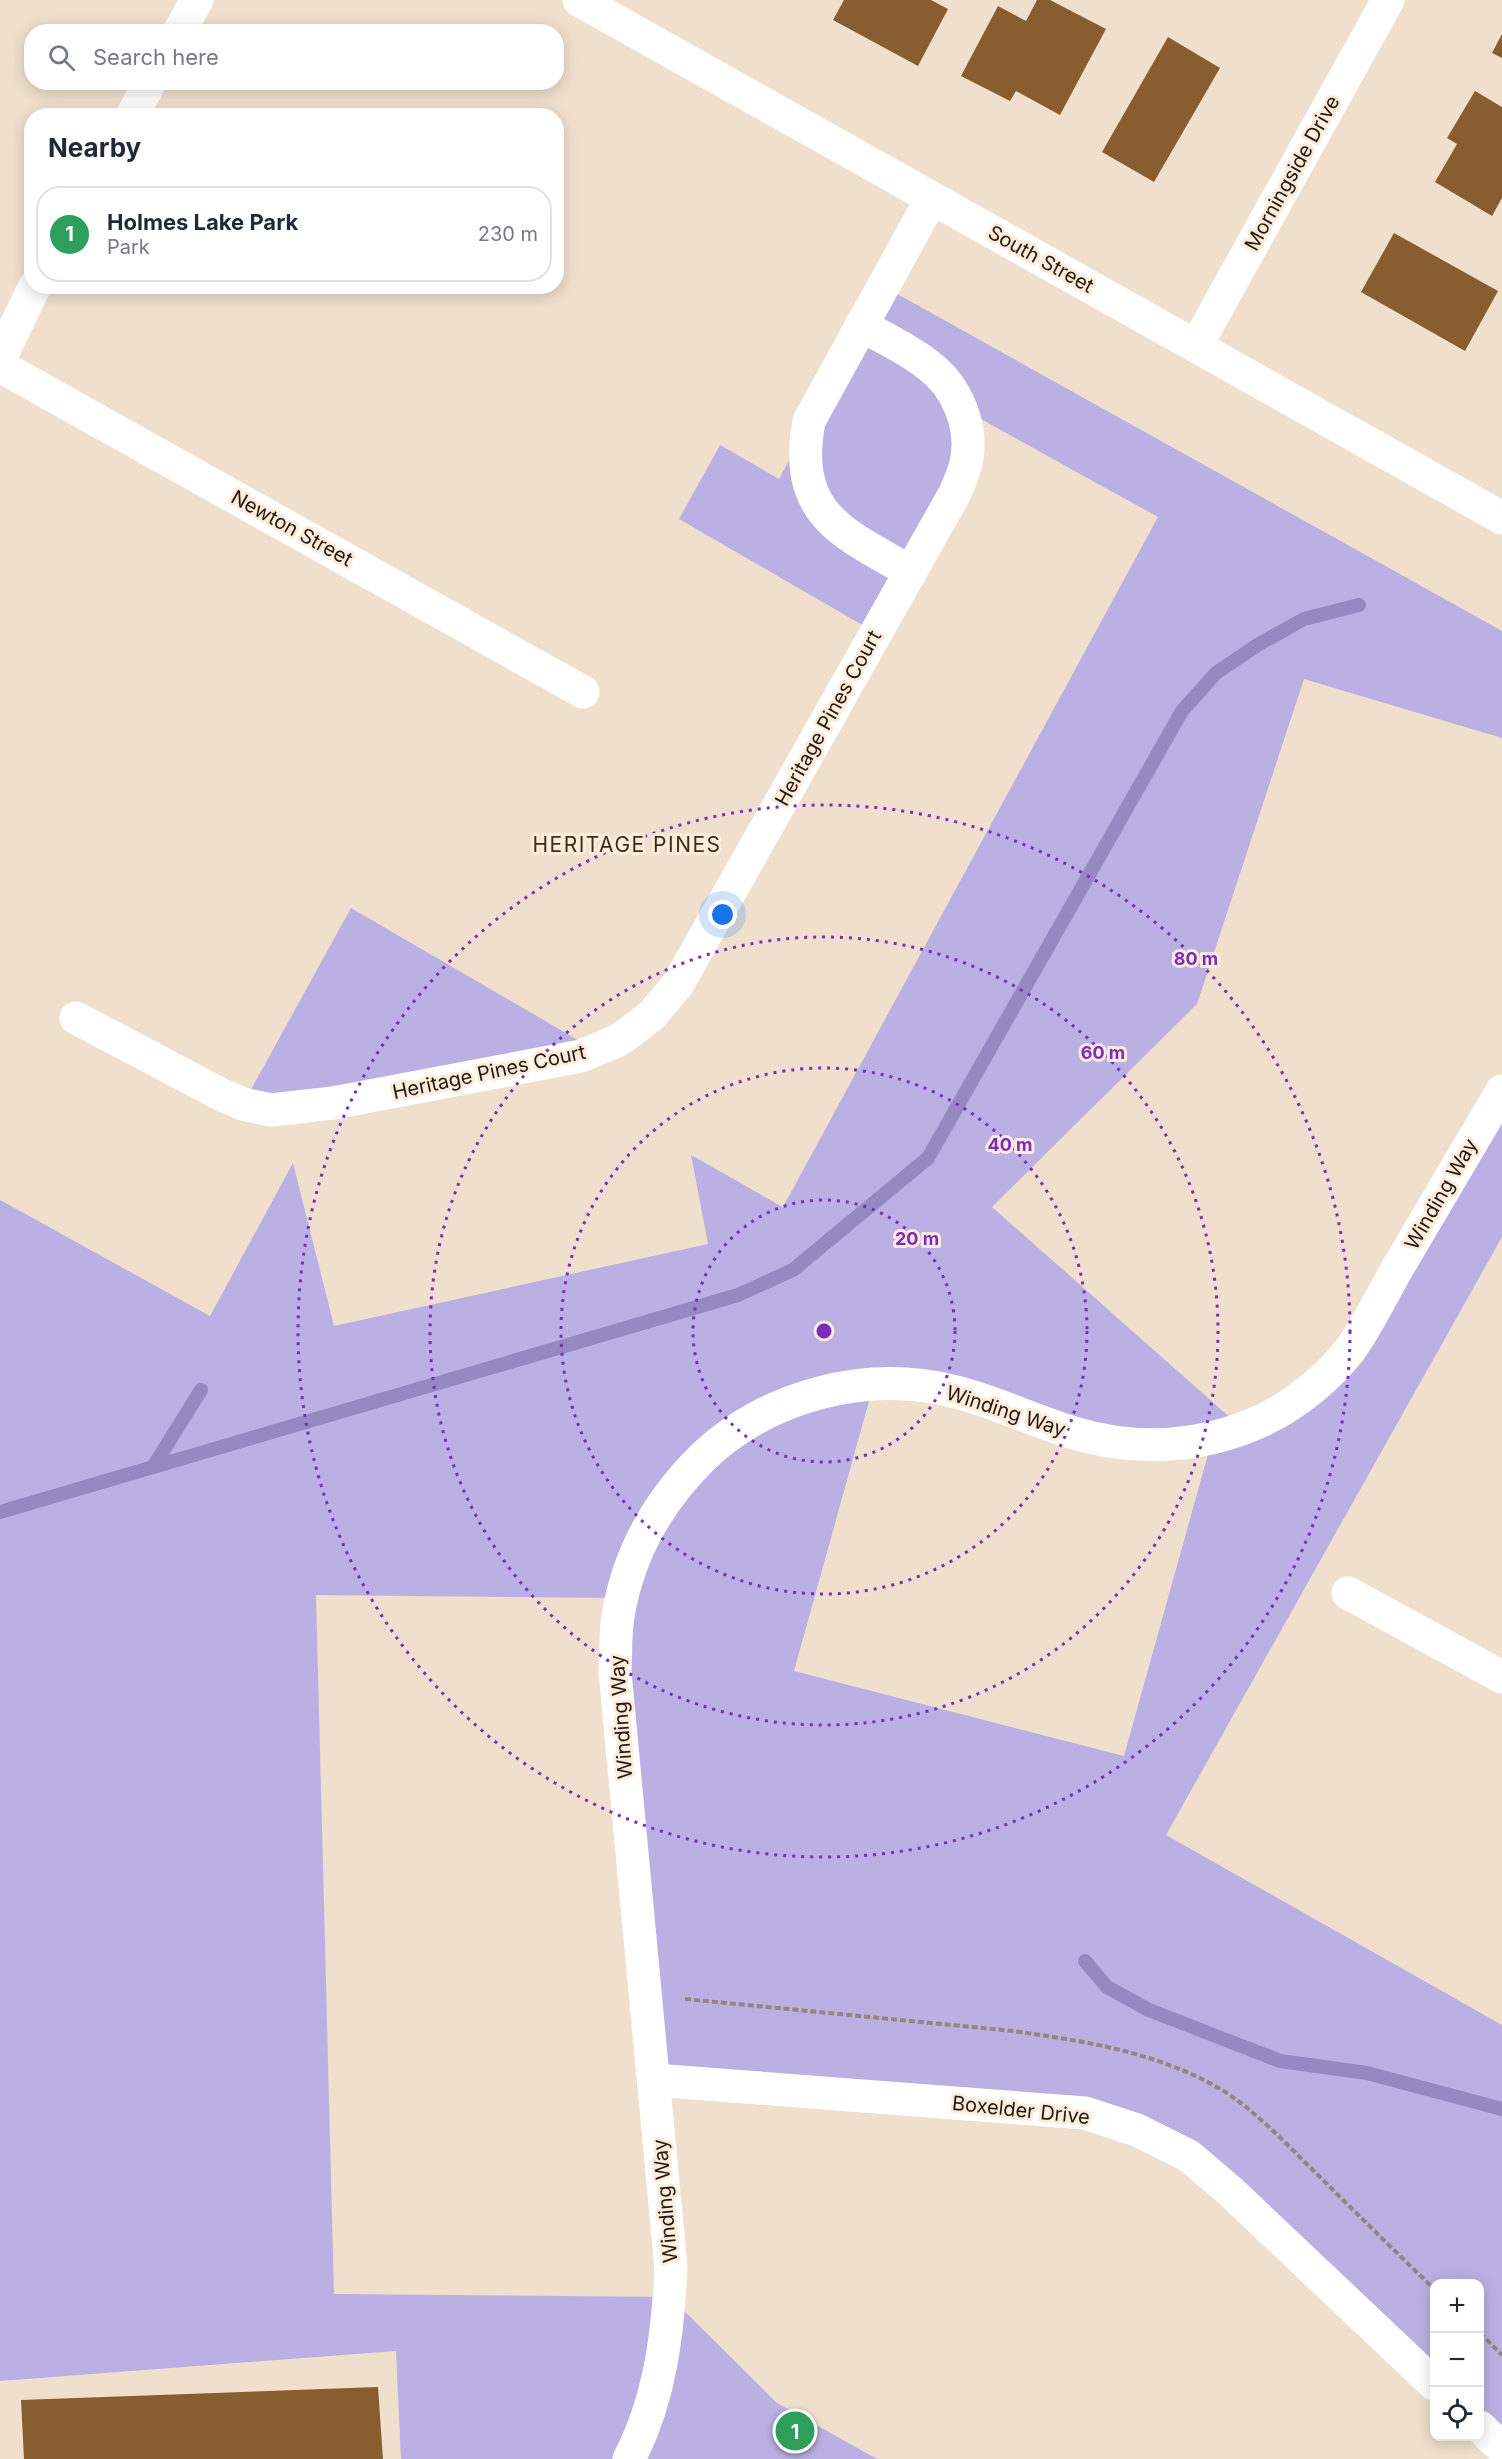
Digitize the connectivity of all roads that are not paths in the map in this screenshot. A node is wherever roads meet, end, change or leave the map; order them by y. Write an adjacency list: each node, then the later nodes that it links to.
1 (197, 0): 4 (street)
2 (579, 0): 7 (street, South Street)
3 (1388, 0): 10 (street, Morningside Drive)
4 (184, 24)
5 (146, 90): 6 (street)
6 (136, 108)
7 (932, 198): 9 (street); 10 (street, South Street)
8 (31, 294): 11 (street)
9 (861, 326): 14 (street, Heritage Pines Court); 14 (street)
10 (1196, 346): 13 (street, South Street)
11 (0, 358)
12 (0, 366): 15 (street, Newton Street)
13 (1502, 518)
14 (911, 572): 16 (street, Heritage Pines Court)
15 (583, 692)
16 (76, 1018)
17 (1502, 1091): 20 (street, Winding Way)
18 (1348, 1593): 19 (street)
19 (1502, 1677)
20 (654, 2080): 21 (street, Boxelder Drive); 24 (street, Winding Way)
21 (1430, 2380)
22 (1484, 2432): 23 (street)
23 (1502, 2448)
24 (629, 2459)

